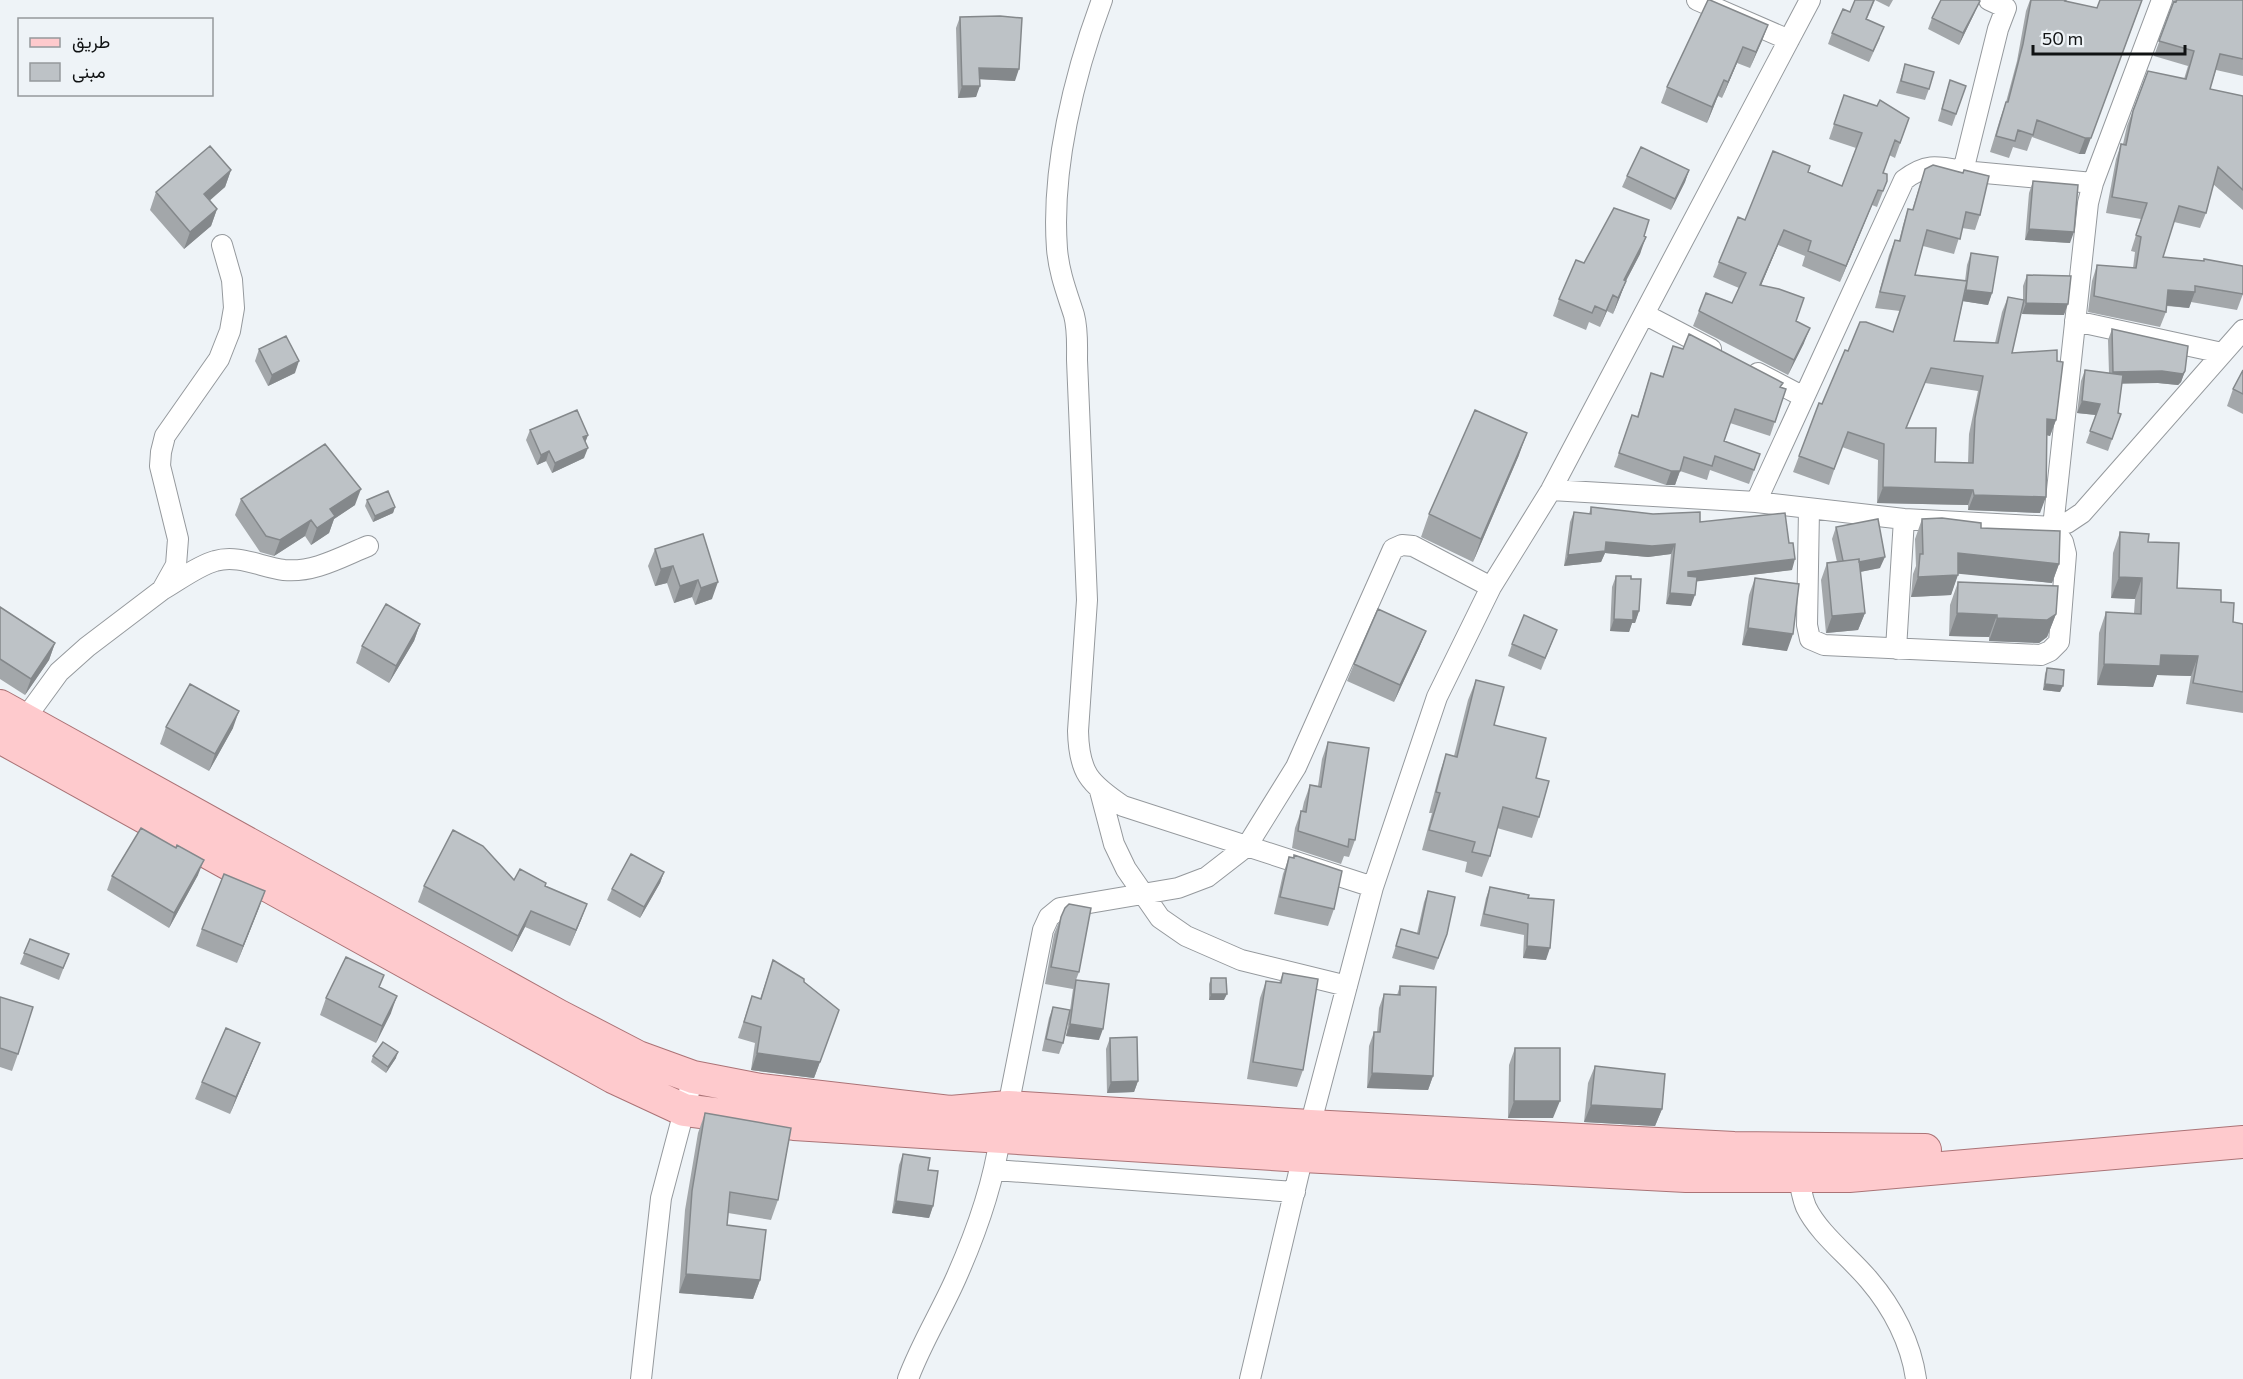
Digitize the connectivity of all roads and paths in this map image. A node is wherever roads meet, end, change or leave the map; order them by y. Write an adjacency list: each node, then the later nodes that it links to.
1 (1102, 0): 27 (street)
2 (1697, 0): 6 (street)
3 (1810, 0): 6 (street)
4 (2162, 0): 8 (street)
5 (2001, 3): 7 (street)
6 (1789, 40): 10 (street)
7 (1963, 171): 8 (street); 16 (street)
8 (2093, 183): 11 (street)
9 (222, 245): 24 (street)
10 (1644, 314): 14 (street); 17 (street)
11 (2075, 321): 13 (street); 21 (street)
12 (2243, 330): 13 (street)
13 (2222, 353): 21 (street)
14 (1724, 356)
15 (1744, 366): 16 (street)
16 (1804, 398): 18 (street)
17 (1551, 490): 18 (street); 23 (street)
18 (1756, 502): 19 (street)
19 (1809, 509): 20 (street); 25 (street)
20 (1904, 519): 21 (street); 25 (street)
21 (2053, 527): 25 (street)
22 (368, 546): 24 (street)
23 (1491, 587): 28 (street); 29 (street)
24 (162, 591): 26 (street)
25 (1896, 649)
26 (8, 721): 32 (main road); 34 (main road)
27 (1100, 791): 28 (street); 30 (street)
28 (1247, 846): 29 (street); 30 (street)
29 (1373, 887): 31 (street)
30 (1143, 895): 31 (street); 33 (street)
31 (1347, 986): 36 (street)
32 (693, 1077): 33 (main road); 34 (street)
33 (1008, 1107): 36 (main road)
34 (684, 1110): 35 (main road); 41 (street)
35 (1000, 1137): 36 (main road); 39 (street)
36 (1306, 1141): 38 (main road); 40 (street)
37 (2243, 1142): 38 (main road)
38 (1797, 1163): 44 (street)
39 (995, 1170): 40 (street); 42 (street)
40 (1295, 1192): 43 (street)
41 (641, 1379)
42 (908, 1379)
43 (1250, 1379)
44 (1916, 1379)

